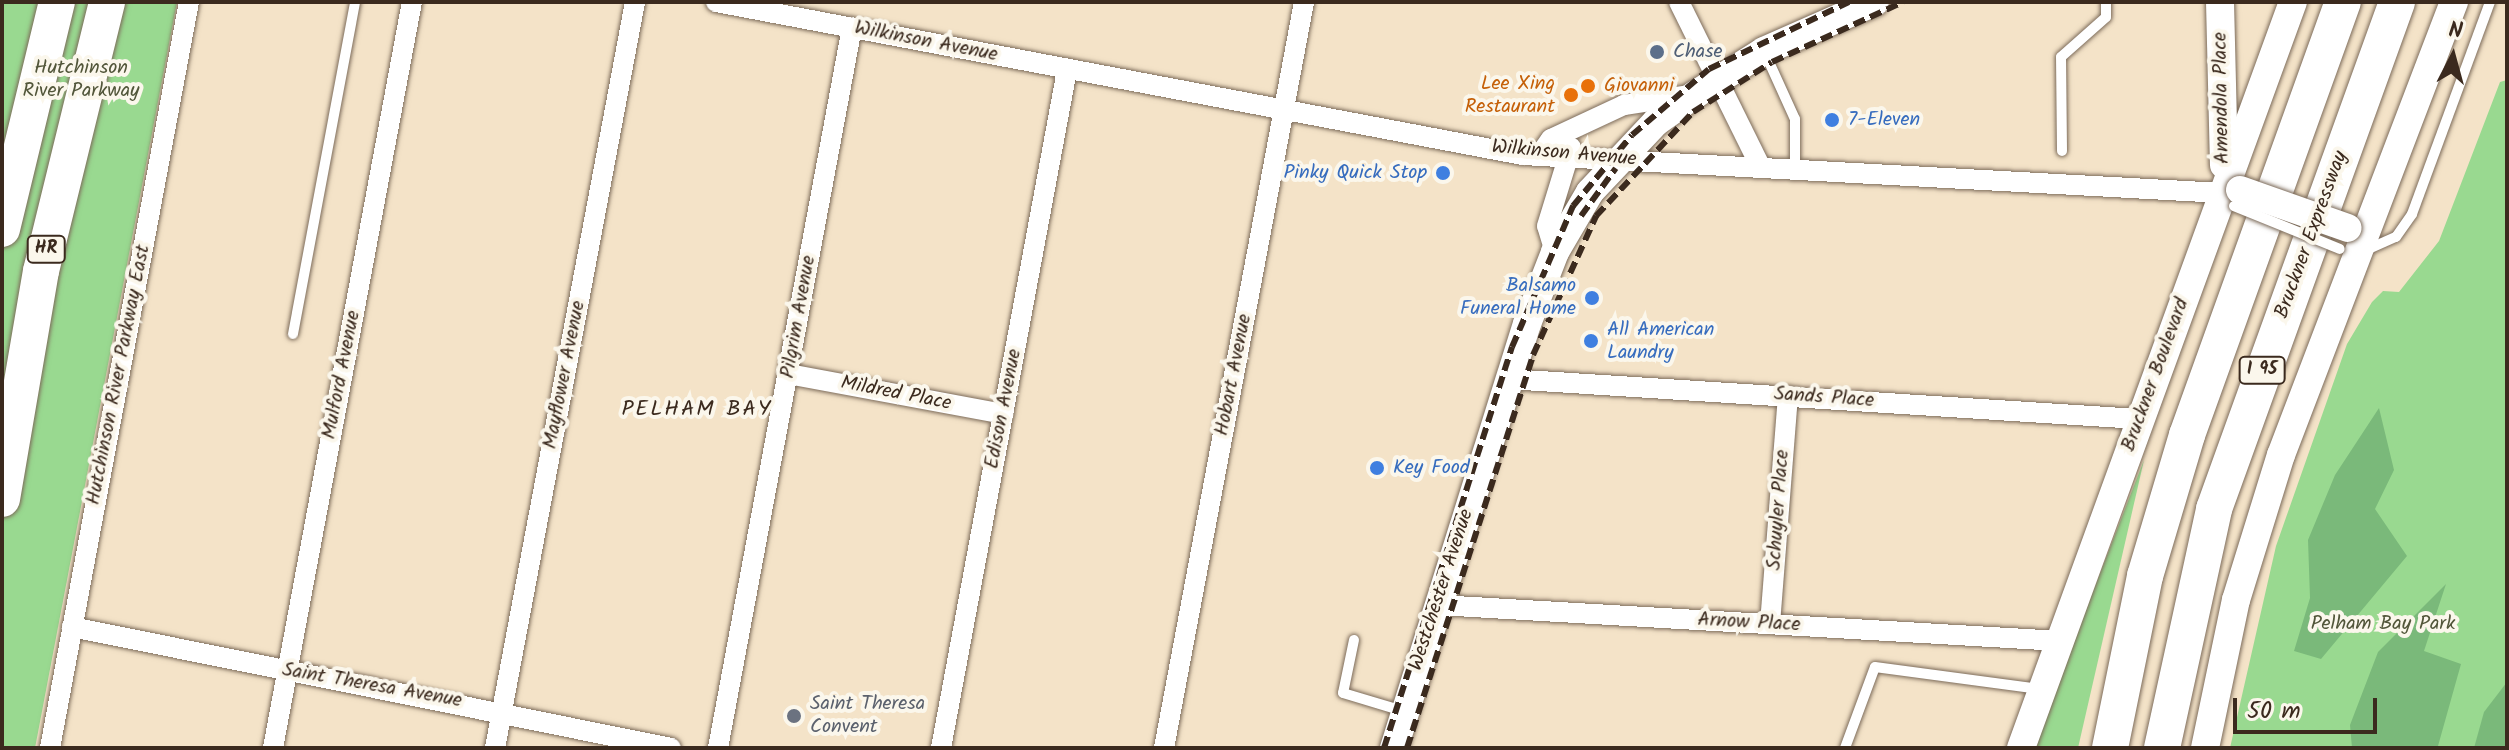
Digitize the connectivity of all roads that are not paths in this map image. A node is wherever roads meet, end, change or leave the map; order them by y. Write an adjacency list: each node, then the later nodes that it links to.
1 (57, 2): 31 (highway, HR)
2 (107, 2): 40 (highway, HR)
3 (189, 2): 43 (street, Hutchinson River Parkway East)
4 (355, 2): 34 (lane)
5 (412, 2): 46 (street, Mulford Avenue)
6 (635, 2): 48 (street, Mayflower Avenue)
7 (716, 2): 18 (street, Wilkinson Avenue)
8 (1304, 2): 22 (street, Hobart Avenue)
9 (1679, 2): 21 (street)
10 (1875, 2): 19 (main road, Westchester Avenue)
11 (2106, 2): 24 (lane)
12 (2220, 2): 30 (main road, Amendola Place)
13 (2293, 2): 30 (main road, Bruckner Boulevard)
14 (2343, 2): 60 (highway, I 95)
15 (2397, 2): 61 (highway, Bruckner Expressway / I 95)
16 (2454, 2): 32 (main road)
17 (2490, 2): 32 (lane)
18 (852, 27): 20 (street, Wilkinson Avenue); 35 (street, Pilgrim Avenue)
19 (1764, 51): 21 (main road, Westchester Avenue); 29 (lane)
20 (1067, 70): 22 (street, Wilkinson Avenue); 38 (street, Edison Avenue)
21 (1707, 87): 23 (street, Westchester Avenue); 27 (main road, Westchester Avenue); 28 (street)
22 (1284, 109): 25 (street, Wilkinson Avenue); 56 (street, Hobart Avenue)
23 (1593, 120): 25 (street, Westchester Avenue); 26 (street, Westchester Avenue)
24 (2062, 151)
25 (1539, 156): 26 (street, Wilkinson Avenue)
26 (1563, 158): 27 (street, Wilkinson Avenue); 33 (street, Westchester Avenue)
27 (1619, 160): 28 (street, Wilkinson Avenue); 33 (main road, Westchester Avenue)
28 (1760, 166): 29 (street, Wilkinson Avenue)
29 (1795, 167): 30 (street, Wilkinson Avenue)
30 (2232, 196): 32 (main road, Wilkinson Avenue, bridge); 39 (main road, Bruckner Boulevard)
31 (2, 229)
32 (2354, 241): 62 (main road)
33 (1555, 252): 36 (main road, Westchester Avenue)
34 (293, 334)
35 (788, 374): 38 (street, Mildred Place); 54 (street, Pilgrim Avenue)
36 (1508, 379): 37 (street, Sands Place); 41 (main road, Westchester Avenue)
37 (1788, 396): 39 (street, Sands Place); 42 (street, Schuyler Place)
38 (1003, 414): 55 (street, Edison Avenue)
39 (2139, 419): 45 (main road, Bruckner Boulevard)
40 (2, 499)
41 (1438, 605): 42 (street, Arnow Place); 49 (main road, Westchester Avenue)
42 (1770, 624): 45 (street, Arnow Place)
43 (72, 627): 46 (street, Saint Theresa Avenue); 50 (street, Hutchinson River Parkway East)
44 (1354, 640): 49 (lane)
45 (2060, 641): 47 (main road, Bruckner Boulevard)
46 (287, 670): 48 (street, Saint Theresa Avenue); 51 (street, Mulford Avenue)
47 (2042, 689): 58 (lane); 59 (main road, Bruckner Boulevard)
48 (502, 710): 52 (street, Mayflower Avenue); 53 (street, Saint Theresa Avenue)
49 (1403, 711): 57 (main road, Westchester Avenue)
50 (50, 748)
51 (273, 748)
52 (495, 748)
53 (671, 748)
54 (718, 748)
55 (941, 748)
56 (1164, 748)
57 (1394, 748)
58 (1845, 748)
59 (2021, 748)
60 (2110, 748)
61 (2162, 748)
62 (2205, 748)

